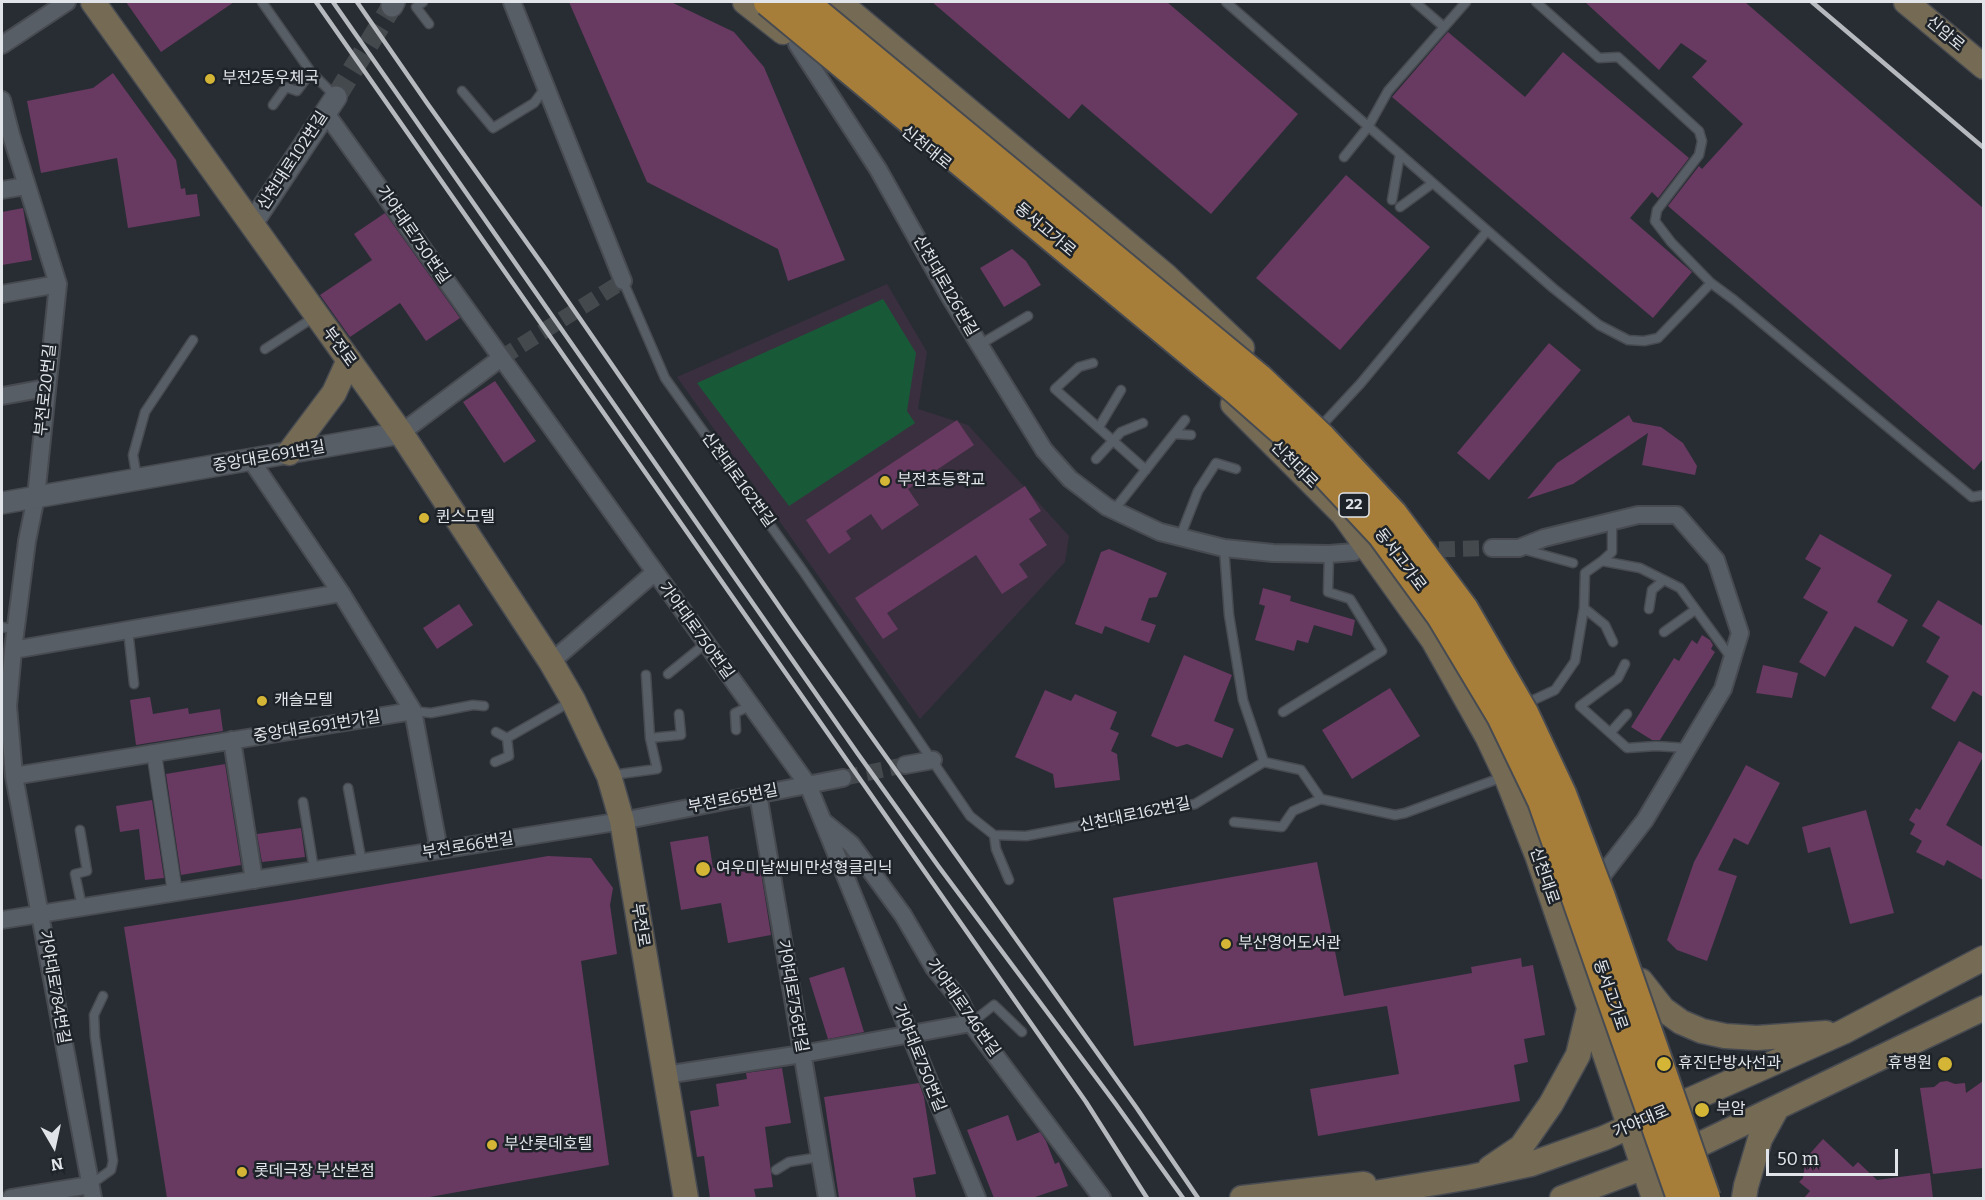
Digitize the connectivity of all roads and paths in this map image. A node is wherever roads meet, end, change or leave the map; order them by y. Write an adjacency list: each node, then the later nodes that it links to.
1 (67, 2): 18 (street)
2 (93, 2): 35 (main road, 부전로)
3 (262, 2): 20 (lane)
4 (423, 2): 15 (lane)
5 (512, 2): 21 (street, 신천대로162번길)
6 (745, 2): 17 (main road, 신천대로)
7 (768, 2): 170 (highway, 동서고가로 / 22, bridge)
8 (804, 2): 171 (highway, 동서고가로 / 22, bridge)
9 (839, 2): 54 (main road)
10 (1226, 2): 26 (lane)
11 (1415, 2): 16 (lane)
12 (1466, 2): 16 (lane)
13 (1536, 2): 38 (lane)
14 (1906, 2): 19 (main road, 신암로)
15 (429, 24)
16 (1444, 27): 26 (lane)
17 (797, 44): 44 (street, 신천대로126번길); 119 (main road, 신천대로)
18 (2, 45)
19 (1983, 66)
20 (310, 72): 24 (lane); 25 (lane)
21 (546, 87): 22 (lane); 37 (street, 신천대로162번길)
22 (462, 91)
23 (2, 100): 27 (street, 부전로20번길)
24 (331, 104): 35 (street, 신천대로102번길); 46 (street, 가야대로750번길)
25 (273, 105)
26 (1368, 127): 28 (lane); 29 (lane)
27 (6, 136): 31 (street, 부전로20번길)
28 (1400, 154): 30 (lane); 33 (lane)
29 (1344, 157)
30 (1433, 183): 34 (lane); 36 (lane)
31 (26, 186): 32 (street); 39 (street, 부전로20번길)
32 (2, 190)
33 (1392, 200)
34 (1400, 207)
35 (251, 225): 41 (main road, 부전로)
36 (1487, 231): 38 (lane); 54 (lane)
37 (623, 281): 113 (lane, 신천대로162번길)
38 (1711, 283): 66 (lane)
39 (58, 284): 40 (street); 49 (street, 부전로20번길)
40 (2, 294)
41 (317, 315): 45 (lane); 47 (main road, 부전로)
42 (1028, 316): 44 (lane)
43 (193, 340): 65 (lane)
44 (980, 345): 69 (street, 신천대로126번길)
45 (265, 349)
46 (501, 358): 56 (street); 79 (street, 가야대로750번길)
47 (349, 360): 56 (main road, 부전로); 60 (main road)
48 (1093, 363): 55 (lane)
49 (46, 388): 51 (street); 67 (street, 부전로20번길)
50 (1121, 390): 55 (lane)
51 (2, 396)
52 (1185, 420): 57 (lane)
53 (1143, 423): 59 (lane)
54 (1322, 425): 98 (main road)
55 (1099, 427): 59 (lane)
56 (400, 433): 60 (street, 중앙대로691번길); 92 (main road, 부전로)
57 (1175, 434): 58 (lane); 64 (lane)
58 (1191, 435)
59 (1114, 440): 61 (lane); 64 (lane)
60 (289, 453): 62 (street, 중앙대로691번길)
61 (1096, 459)
62 (251, 460): 65 (street, 중앙대로691번길); 81 (street)
63 (1236, 469): 71 (lane)
64 (1146, 470): 69 (lane)
65 (137, 480): 67 (street, 중앙대로691번길)
66 (1983, 495)
67 (36, 497): 68 (street, 중앙대로691번길); 85 (street, 가야대로784번길)
68 (2, 503)
69 (1114, 510): 71 (street, 신천대로126번길)
70 (1611, 521): 74 (street); 77 (lane); 91 (street)
71 (1180, 537): 72 (street, 신천대로126번길)
72 (1224, 548): 76 (street, 신천대로126번길); 115 (lane)
73 (1492, 548): 74 (street)
74 (1519, 548): 78 (lane)
75 (1354, 552): 76 (street, 신천대로126번길)
76 (1329, 554): 102 (lane)
77 (1602, 561): 80 (lane); 82 (lane)
78 (1573, 563)
79 (654, 573): 89 (street, 가야대로750번길); 92 (street)
80 (1664, 580): 83 (lane); 84 (lane)
81 (341, 593): 86 (street); 101 (street)
82 (1584, 608): 88 (lane); 98 (lane)
83 (1648, 609)
84 (1695, 610): 87 (lane); 91 (lane)
85 (9, 628): 90 (street, 가야대로784번길)
86 (128, 630): 90 (street); 96 (lane)
87 (1664, 632)
88 (1613, 642)
89 (705, 644): 94 (lane); 100 (street, 가야대로750번길)
90 (13, 650): 117 (street, 가야대로784번길)
91 (1732, 660): 111 (street)
92 (551, 662): 97 (main road, 부전로)
93 (1625, 664): 107 (lane)
94 (668, 674)
95 (646, 675): 109 (lane)
96 (134, 684)
97 (573, 700): 108 (lane); 118 (main road, 부전로)
98 (1528, 702): 134 (main road)
99 (484, 706): 101 (lane, 중앙대로691번가길)
100 (750, 706): 105 (lane); 121 (street, 가야대로750번길)
101 (413, 711): 110 (street, 중앙대로691번가길); 131 (street)
102 (1283, 712)
103 (679, 714): 109 (lane)
104 (1627, 714): 107 (lane)
105 (736, 730)
106 (495, 732): 108 (lane)
107 (1610, 733): 111 (lane)
108 (507, 738): 114 (lane)
109 (650, 738): 118 (lane)
110 (226, 741): 112 (street); 135 (street)
111 (1687, 748): 134 (street)
112 (154, 753): 117 (street); 137 (street)
113 (933, 760): 116 (street); 130 (lane, 신천대로162번길)
114 (495, 762)
115 (1264, 762): 124 (lane); 130 (lane, 신천대로162번길)
116 (905, 765)
117 (14, 776): 139 (street, 가야대로784번길)
118 (609, 776): 127 (main road, 부전로)
119 (1506, 776): 124 (lane); 145 (main road, 신천대로)
120 (843, 778): 121 (street, 부전로65번길)
121 (808, 785): 123 (street, 부전로65번길); 126 (street, 가야대로750번길)
122 (348, 788): 132 (lane)
123 (758, 794): 127 (street, 부전로65번길); 150 (street, 가야대로756번길)
124 (1321, 800): 128 (lane)
125 (303, 802): 133 (lane)
126 (822, 820): 146 (street, 가야대로746번길); 149 (street, 가야대로750번길)
127 (622, 821): 131 (street, 부전로66번길); 151 (main road, 부전로)
128 (1234, 822)
129 (80, 830): 138 (lane)
130 (994, 835): 136 (lane)
131 (439, 850): 132 (street, 부전로66번길)
132 (363, 862): 133 (street, 부전로66번길)
133 (314, 870): 135 (street, 부전로66번길)
134 (1601, 877): 142 (main road)
135 (254, 880): 137 (street, 부전로66번길)
136 (1009, 880)
137 (175, 893): 138 (street, 부전로66번길)
138 (82, 907): 139 (street, 부전로66번길)
139 (40, 914): 140 (street, 부전로66번길); 160 (street, 가야대로784번길)
140 (2, 920)
141 (1983, 958): 148 (main road, 가야대로)
142 (1641, 981): 148 (main road); 152 (main road)
143 (103, 996): 160 (lane)
144 (1983, 1008): 153 (main road)
145 (1589, 1010): 154 (main road, 신천대로); 159 (main road)
146 (971, 1023): 147 (lane); 149 (street); 165 (street, 가야대로746번길)
147 (1022, 1032)
148 (1843, 1032): 152 (main road, 가야대로)
149 (910, 1035): 150 (street); 164 (street, 가야대로750번길)
150 (802, 1054): 151 (street); 156 (street, 가야대로756번길)
151 (665, 1074): 162 (main road, 부전로)
152 (1682, 1104): 154 (main road, 가야대로); 155 (main road)
153 (1777, 1108): 155 (main road); 173 (main road)
154 (1629, 1128): 157 (main road, 신천대로); 159 (main road, 가야대로)
155 (1696, 1146): 157 (main road); 172 (main road)
156 (820, 1157): 158 (lane); 163 (street, 가야대로756번길)
157 (1642, 1167): 168 (main road); 169 (main road, 신천대로)
158 (776, 1170)
159 (1472, 1177): 166 (main road); 167 (main road, 가야대로)
160 (91, 1192): 161 (street)
161 (10, 1198)
162 (687, 1198)
163 (827, 1198)
164 (977, 1198)
165 (1101, 1198)
166 (1242, 1198)
167 (1344, 1198)
168 (1563, 1198)
169 (1654, 1198)
170 (1681, 1198)
171 (1706, 1198)
172 (1714, 1198)
173 (1744, 1198)

